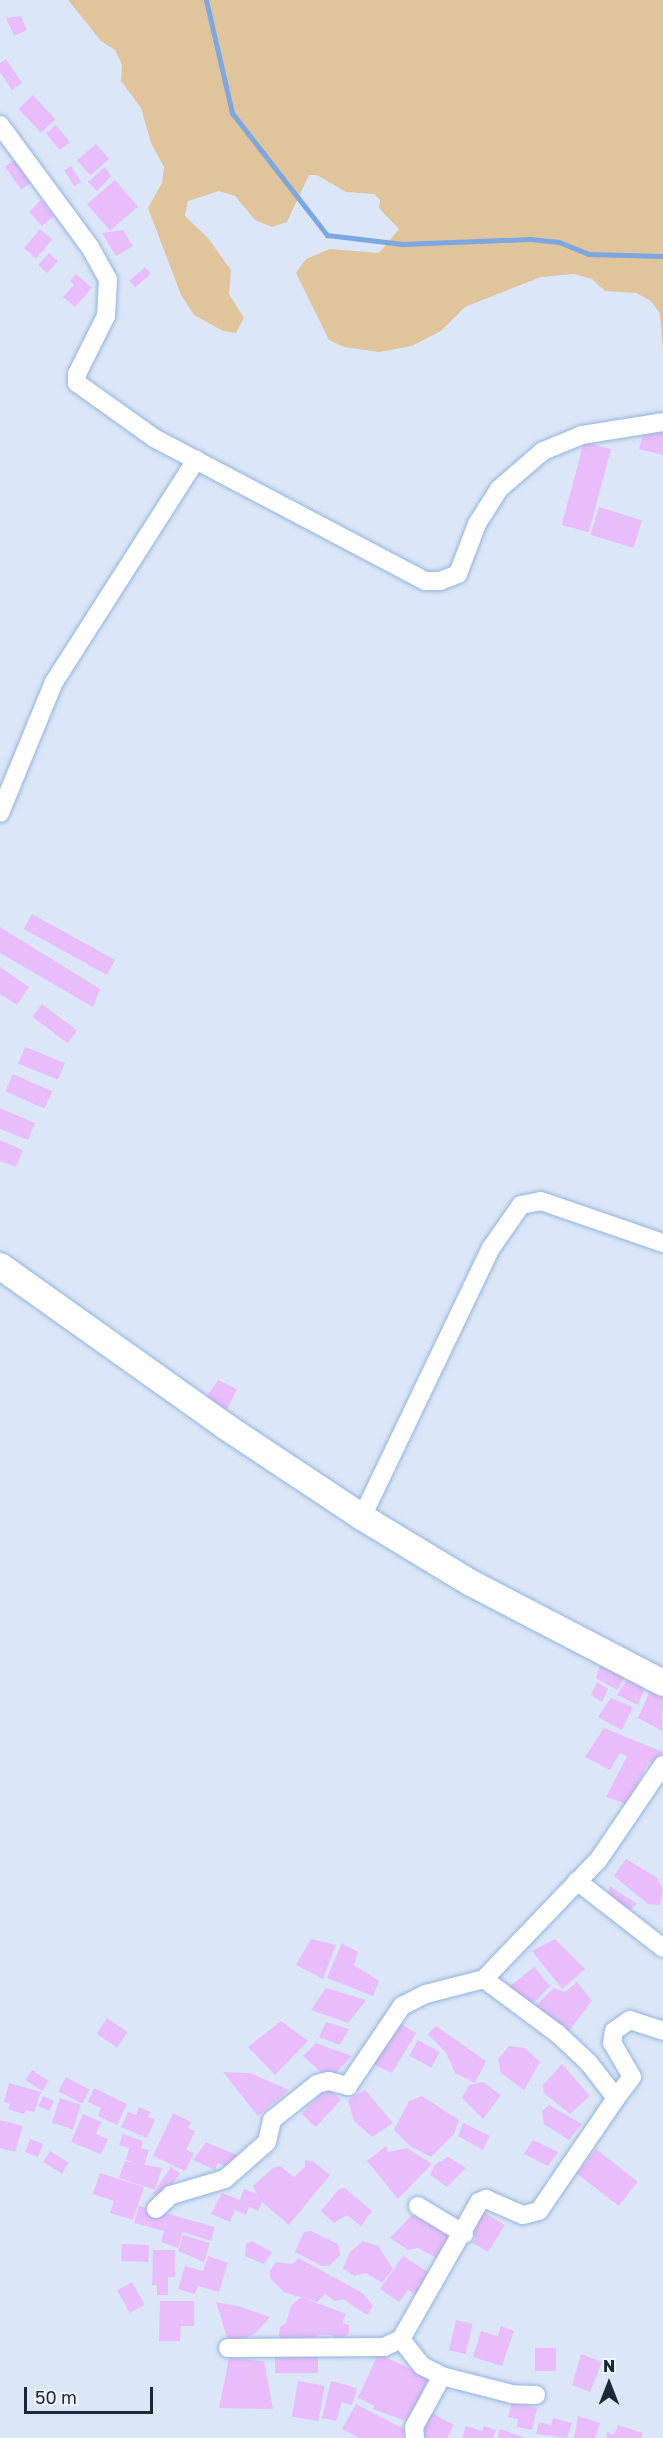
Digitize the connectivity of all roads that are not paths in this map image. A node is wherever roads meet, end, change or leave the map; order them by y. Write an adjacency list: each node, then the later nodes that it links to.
1 (0, 125): 3 (street)
2 (663, 422): 3 (street)
3 (196, 460): 4 (street)
4 (0, 813)
5 (663, 1243): 7 (street)
6 (0, 1266): 7 (street)
7 (362, 1516): 8 (street)
8 (663, 1683)
9 (663, 1764): 10 (street)
10 (577, 1881): 11 (street); 12 (street)
11 (663, 1948)
12 (484, 1979): 14 (street); 16 (street)
13 (663, 2031): 14 (street)
14 (616, 2098): 17 (street)
15 (418, 2206): 17 (street)
16 (156, 2209)
17 (464, 2234): 18 (street)
18 (401, 2339): 19 (street); 20 (street)
19 (228, 2348)
20 (442, 2376): 21 (street); 22 (street)
21 (536, 2395)
22 (415, 2438)

